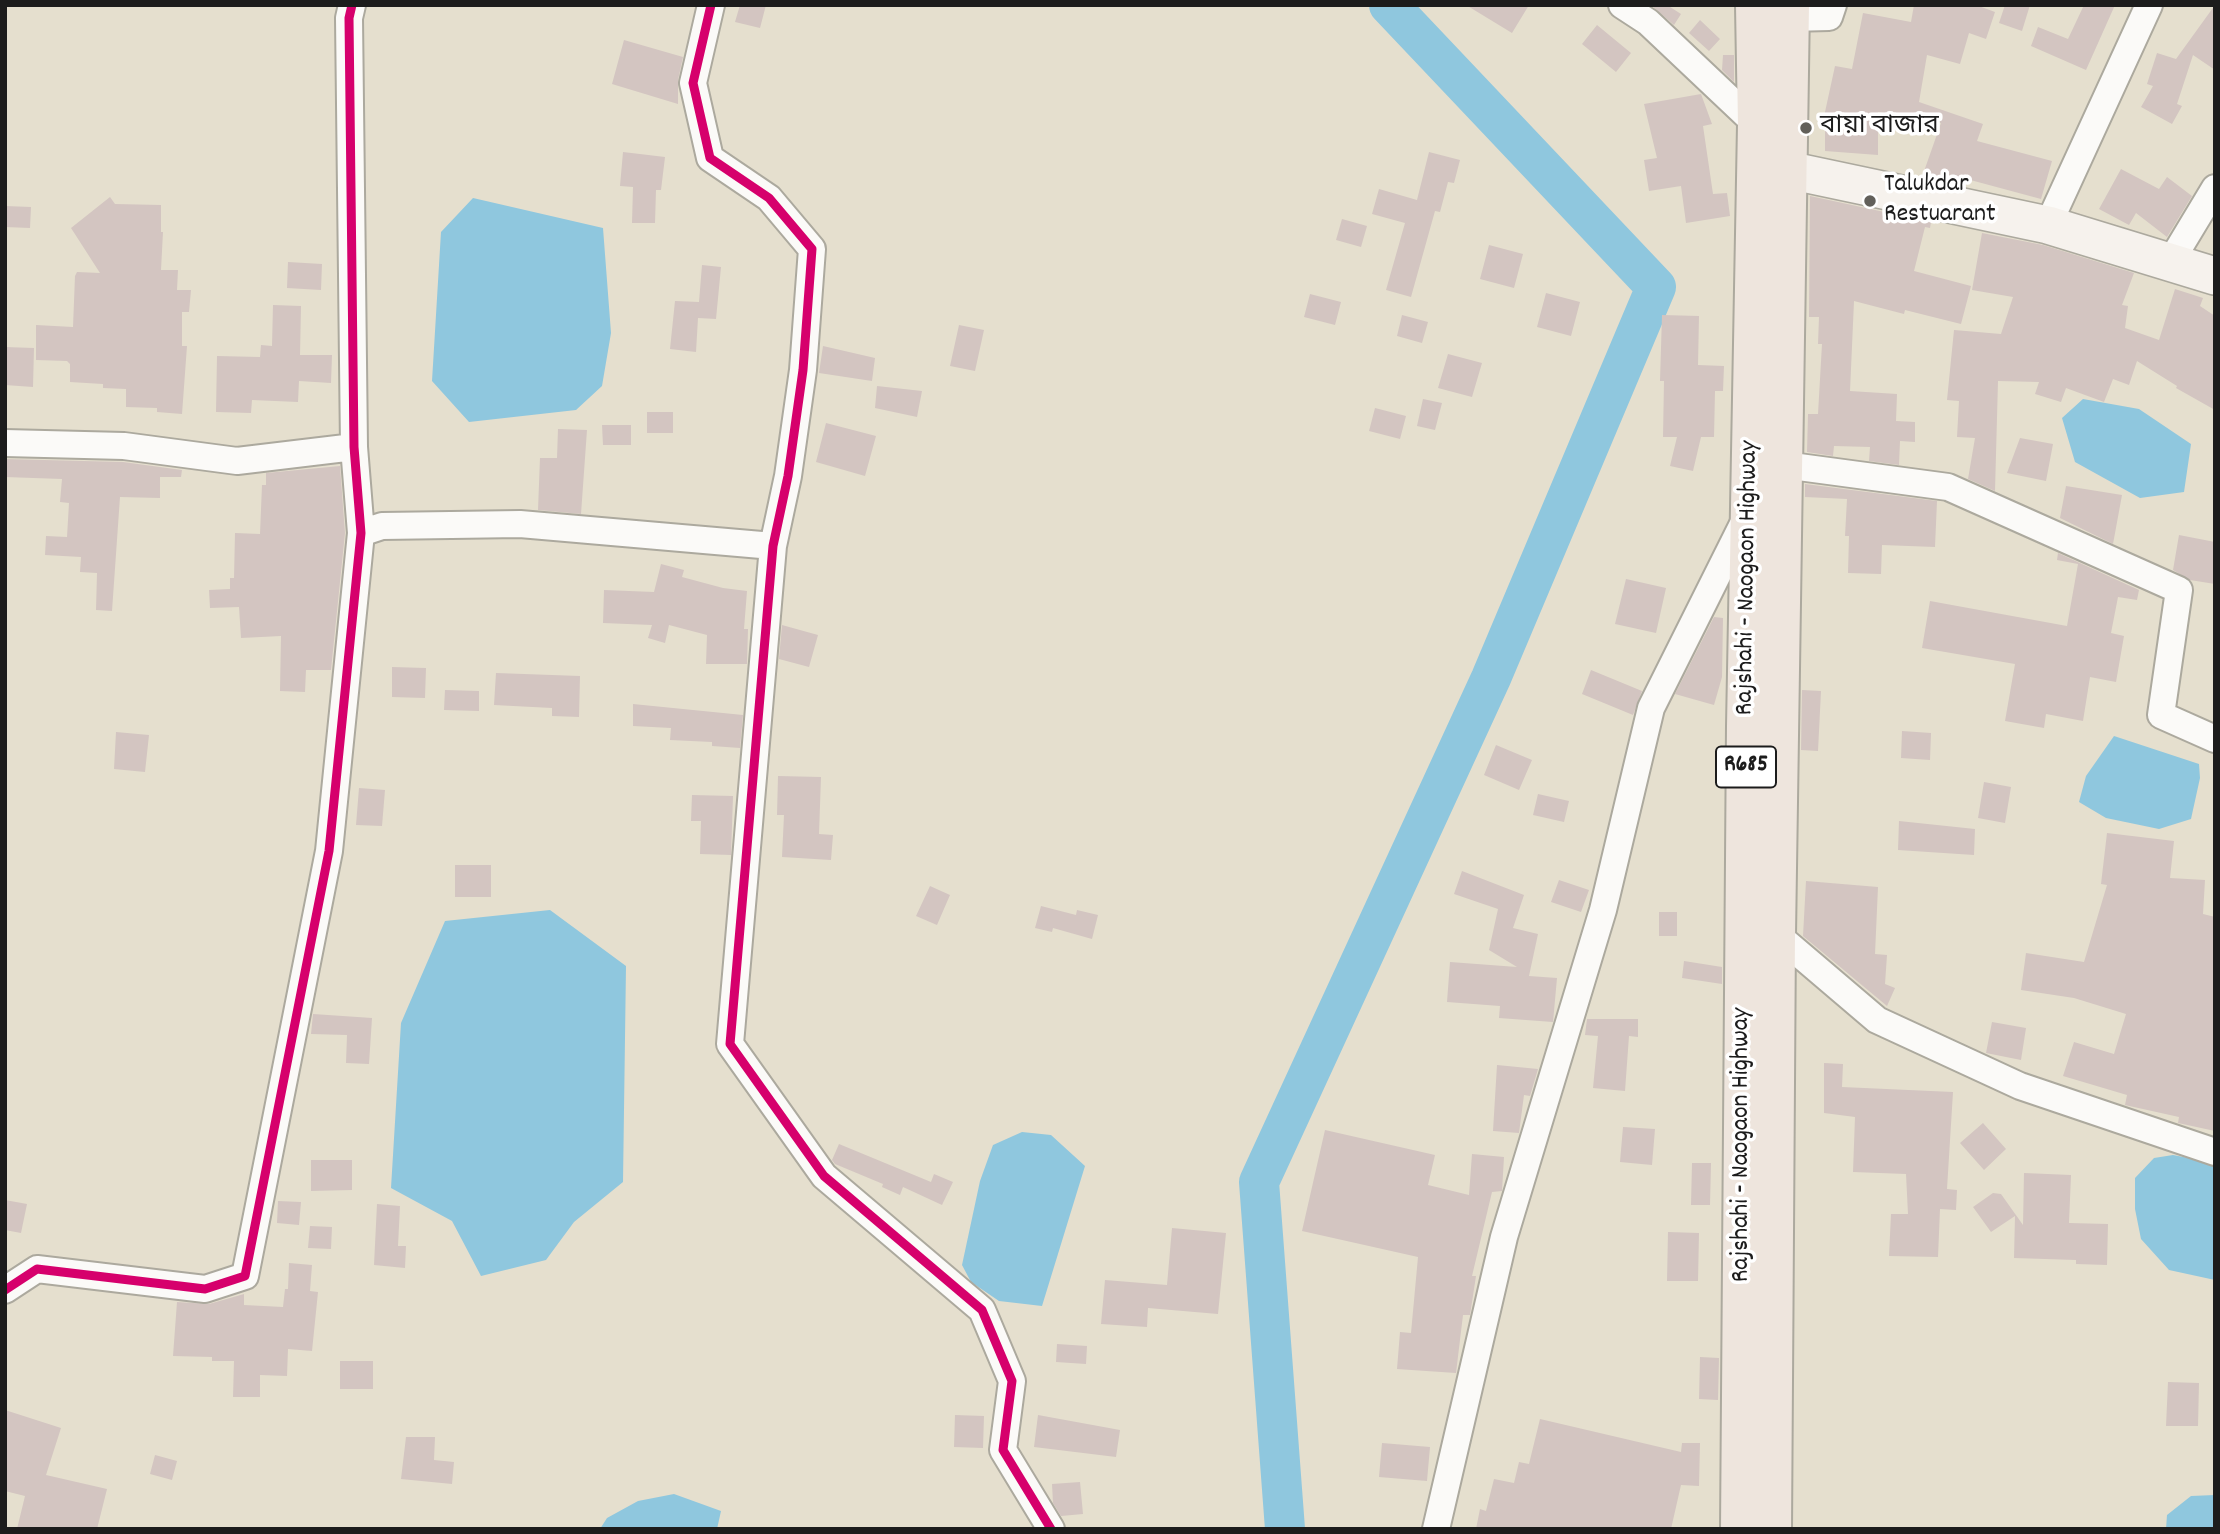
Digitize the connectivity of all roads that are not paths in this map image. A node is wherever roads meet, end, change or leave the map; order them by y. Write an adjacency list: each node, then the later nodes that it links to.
1 (352, 5): 14 (street)
2 (711, 5): 18 (street)
3 (1622, 5): 7 (street)
4 (1833, 5): 6 (street)
5 (2149, 5): 10 (street)
6 (1778, 10): 7 (main road, Rajshahi - Naogaon Highway / R685); 8 (main road, Rajshahi - Naogaon Highway / R685)
7 (1757, 125): 16 (main road, Rajshahi - Naogaon Highway / R685)
8 (1788, 170): 10 (main road); 15 (main road, Rajshahi - Naogaon Highway / R685)
9 (2215, 188): 11 (street)
10 (2048, 225): 11 (main road)
11 (2171, 261): 12 (main road)
12 (2215, 276)
13 (5, 443): 14 (street)
14 (354, 447): 17 (street)
15 (1783, 465): 19 (main road, Rajshahi - Naogaon Highway / R685); 20 (street)
16 (1750, 511): 19 (main road, Rajshahi - Naogaon Highway / R685); 26 (street)
17 (361, 533): 18 (street); 23 (street)
18 (773, 546): 25 (street)
19 (1765, 593): 21 (main road, Rajshahi - Naogaon Highway / R685); 24 (main road, Rajshahi - Naogaon Highway / R685)
20 (2215, 739)
21 (1776, 934): 22 (street); 24 (main road, Rajshahi - Naogaon Highway / R685)
22 (2215, 1152)
23 (5, 1290)
24 (1756, 1472): 27 (main road, Rajshahi - Naogaon Highway / R685); 28 (main road, Rajshahi - Naogaon Highway / R685)
25 (1051, 1529)
26 (1436, 1529)
27 (1740, 1529)
28 (1772, 1529)

